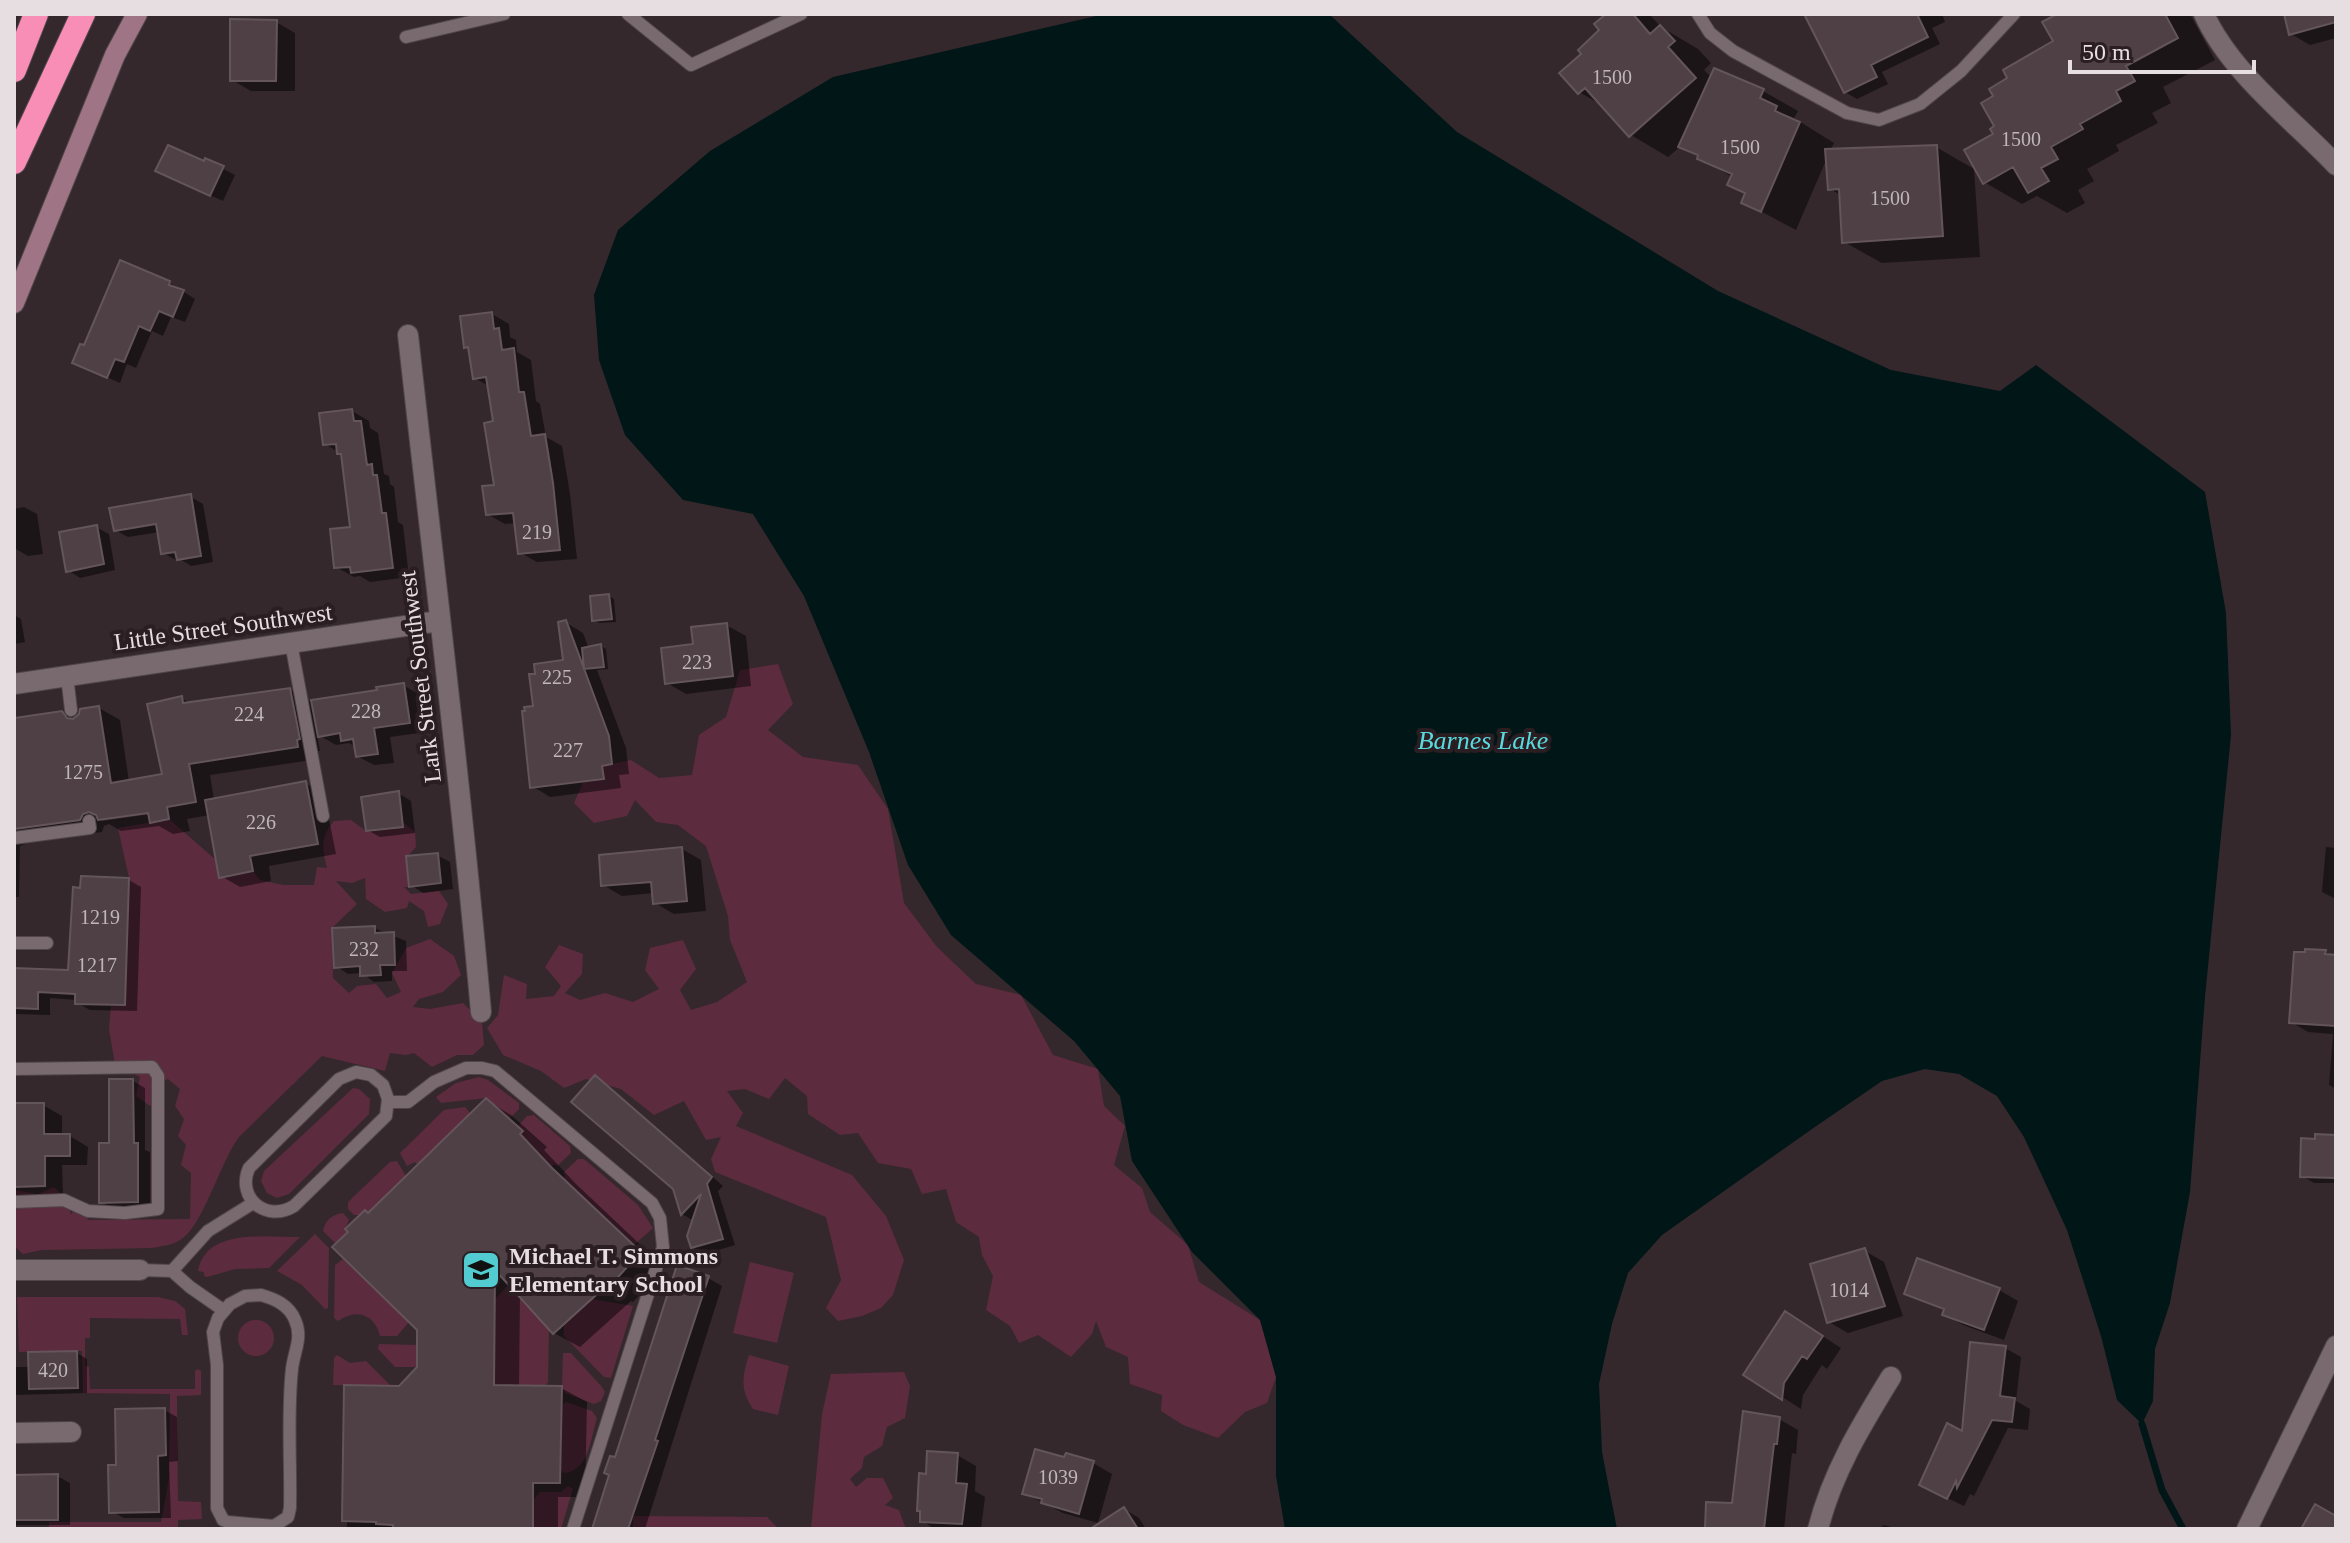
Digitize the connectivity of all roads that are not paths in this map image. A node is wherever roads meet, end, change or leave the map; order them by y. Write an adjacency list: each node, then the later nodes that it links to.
1 (36, 14): 11 (highway)
2 (83, 14): 12 (highway)
3 (137, 14): 14 (street)
4 (504, 14): 10 (lane)
5 (628, 14): 6 (lane)
6 (801, 14)
7 (1698, 14): 8 (lane)
8 (2014, 14)
9 (2204, 14): 13 (street)
10 (406, 37)
11 (14, 70)
12 (14, 162)
13 (2336, 165)
14 (14, 303)
15 (408, 335): 16 (street, Lark Street Southwest)
16 (439, 621): 17 (street, Little Street Southwest); 26 (street, Lark Street Southwest)
17 (291, 643): 18 (street, Little Street Southwest); 21 (lane)
18 (67, 676): 19 (street, Little Street Southwest); 20 (lane)
19 (14, 684)
20 (71, 710)
21 (323, 816)
22 (89, 821): 23 (lane)
23 (14, 838)
24 (14, 943): 25 (lane)
25 (47, 943)
26 (481, 1012)
27 (14, 1069): 29 (lane)
28 (388, 1102): 30 (lane); 30 (lane); 40 (lane)
29 (14, 1202)
30 (253, 1203): 33 (lane)
31 (14, 1270): 32 (street)
32 (140, 1270): 33 (lane)
33 (172, 1271): 34 (lane)
34 (223, 1310): 39 (lane); 39 (lane)
35 (2336, 1346): 42 (street)
36 (1891, 1377): 41 (street)
37 (71, 1432): 38 (street)
38 (14, 1433)
39 (282, 1526)
40 (573, 1529)
41 (1818, 1529)
42 (2247, 1529)

